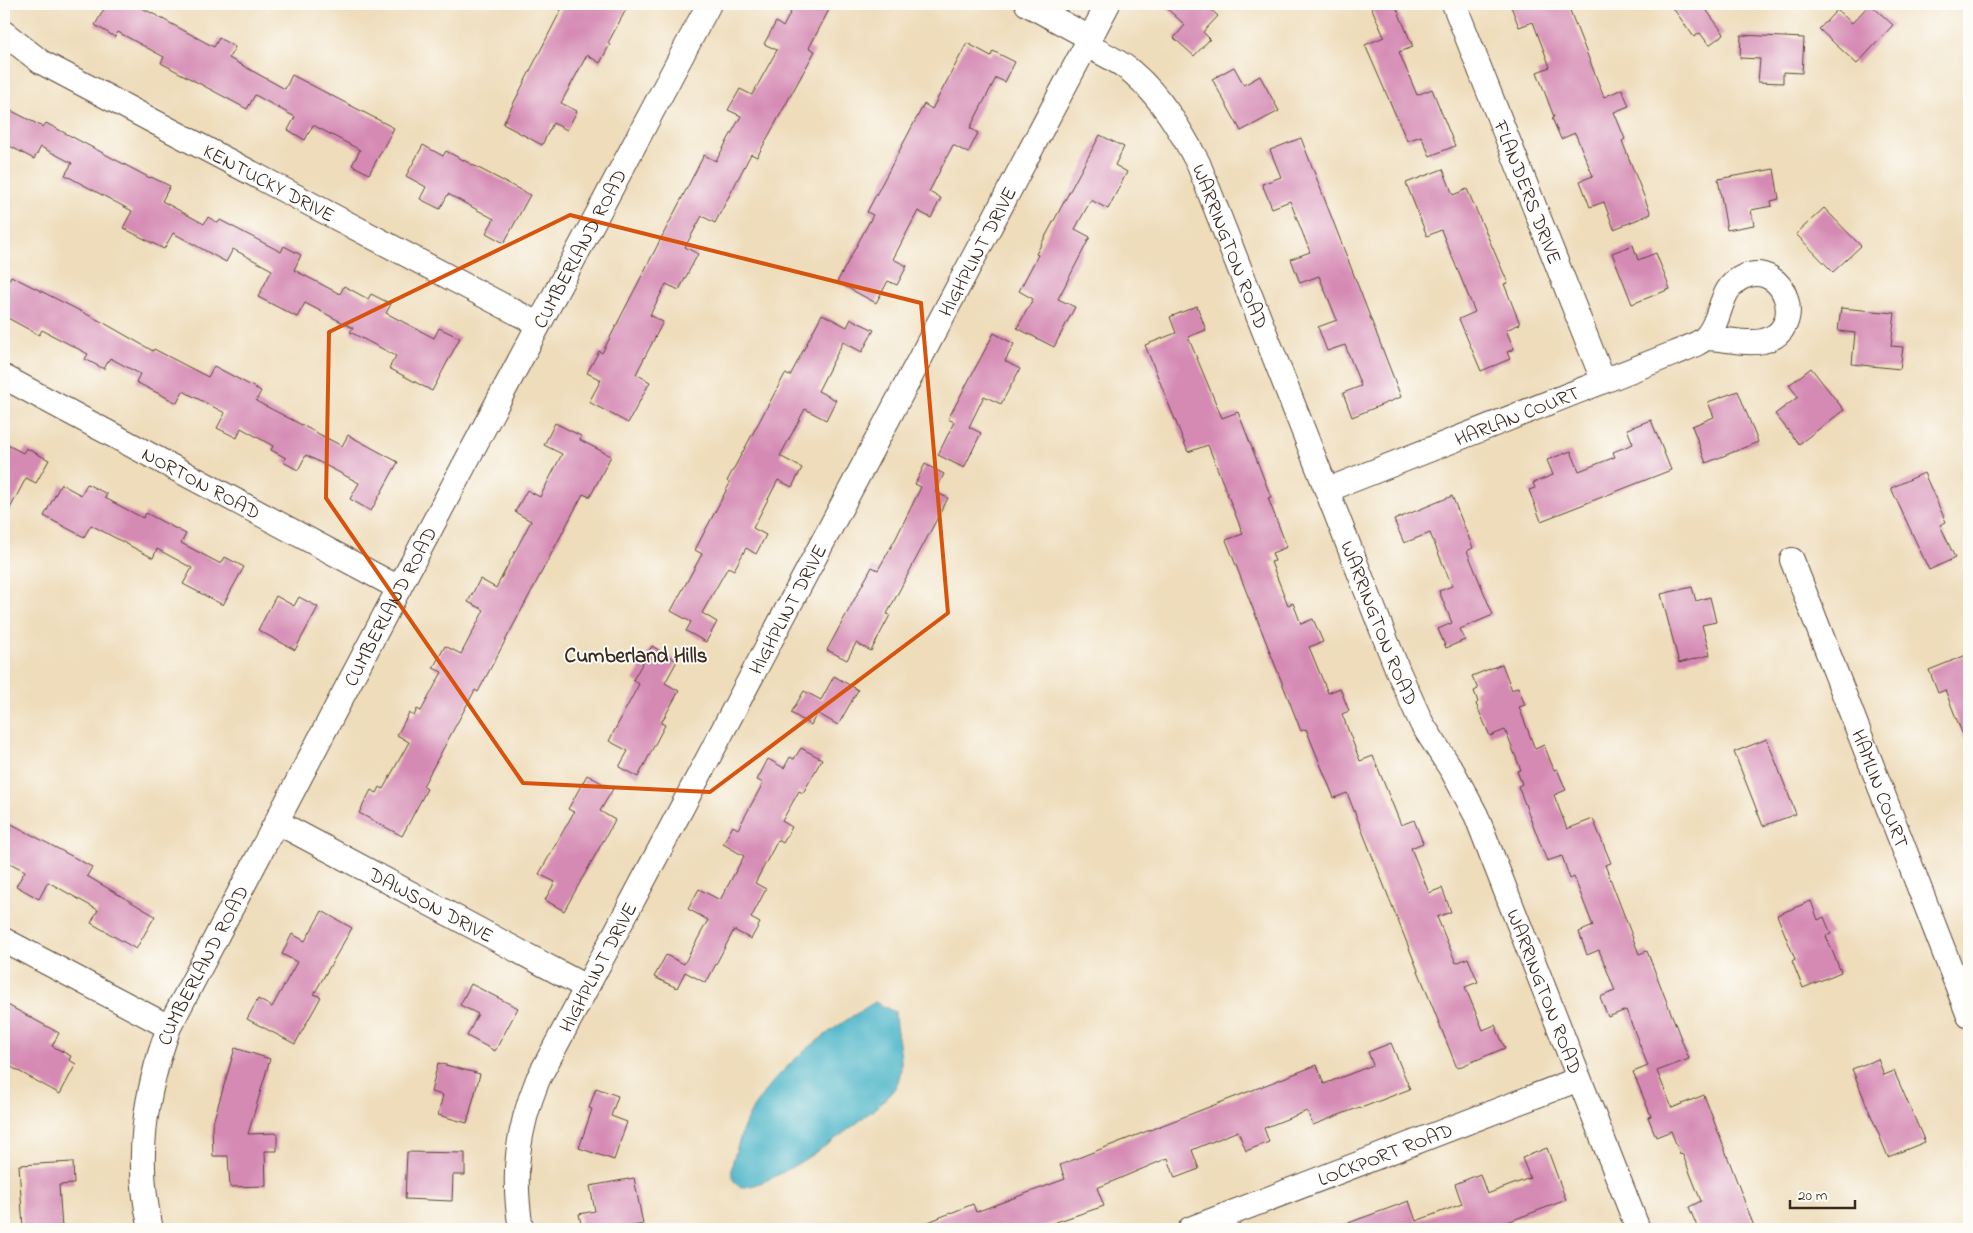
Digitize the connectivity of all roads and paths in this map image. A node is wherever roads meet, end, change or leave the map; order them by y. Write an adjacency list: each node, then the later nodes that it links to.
1 (709, 4): 7 (street, CUMBERLAND ROAD)
2 (1027, 4): 6 (street, WARRINGTON ROAD)
3 (1108, 4): 6 (street, HIGHPLINT DRIVE)
4 (1454, 4): 10 (street, FLANDERS DRIVE)
5 (4, 33): 7 (street, KENTUCKY DRIVE)
6 (1089, 41): 11 (street, WARRINGTON ROAD); 16 (street, HIGHPLINT DRIVE)
7 (538, 324): 13 (street, CUMBERLAND ROAD)
8 (1706, 338): 10 (street, HARLAN COURT)
9 (4, 377): 13 (street, NORTON ROAD)
10 (1603, 380): 11 (street, HARLAN COURT)
11 (1327, 490): 19 (street, WARRINGTON ROAD)
12 (1792, 560): 17 (street, HAMLIN COURT)
13 (399, 588): 14 (street, CUMBERLAND ROAD)
14 (277, 822): 16 (street, DAWSON DRIVE); 18 (street, CUMBERLAND ROAD)
15 (4, 940): 18 (street)
16 (586, 987): 21 (street, HIGHPLINT DRIVE)
17 (1969, 1016)
18 (169, 1027): 20 (street, CUMBERLAND ROAD)
19 (1579, 1079): 22 (street, LOCKPORT ROAD); 23 (street, WARRINGTON ROAD)
20 (151, 1229)
21 (521, 1229)
22 (1190, 1229)
23 (1638, 1229)

